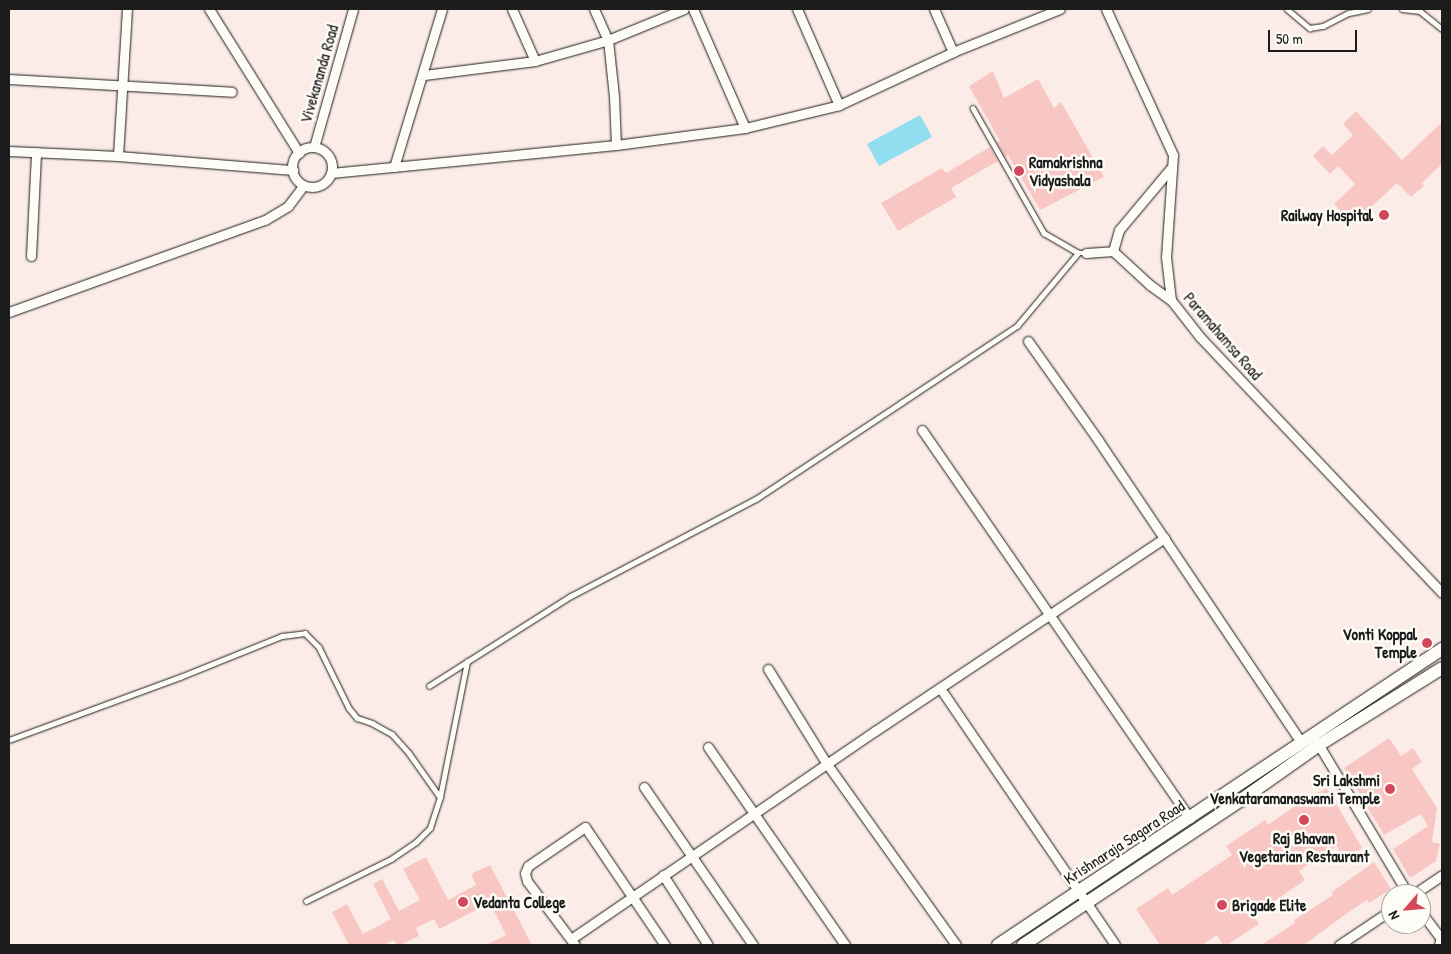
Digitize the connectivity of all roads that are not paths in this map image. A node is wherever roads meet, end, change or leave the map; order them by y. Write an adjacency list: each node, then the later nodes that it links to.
1 (127, 9): 22 (street)
2 (209, 9): 31 (street)
3 (353, 9): 28 (street, Vivekananda Road)
4 (442, 9): 20 (street)
5 (512, 9): 19 (street)
6 (594, 9): 17 (street)
7 (684, 9): 17 (street)
8 (694, 9): 26 (street)
9 (797, 9): 24 (street)
10 (934, 9): 18 (street)
11 (1060, 9): 18 (street)
12 (1106, 9): 34 (street, Paramahamsa Road)
13 (1287, 9): 14 (lane)
14 (1368, 9)
15 (1402, 9): 16 (lane)
16 (1442, 29)
17 (608, 40): 19 (street); 27 (street)
18 (953, 52): 24 (street)
19 (535, 61): 20 (street)
20 (424, 75): 33 (street)
21 (9, 79): 22 (street)
22 (120, 87): 23 (street); 32 (street)
23 (232, 92)
24 (839, 105): 26 (street)
25 (973, 108): 39 (lane)
26 (746, 128): 27 (street)
27 (616, 145): 33 (street)
28 (314, 147): 31 (street); 36 (street)
29 (9, 151): 30 (street)
30 (36, 152): 32 (street); 40 (street)
31 (298, 153): 35 (street)
32 (118, 156): 35 (street)
33 (394, 167): 36 (street)
34 (1171, 168): 38 (street); 41 (street, Paramahamsa Road)
35 (293, 170): 37 (street)
36 (331, 173): 37 (street)
37 (304, 185): 42 (street)
38 (1114, 251): 39 (street); 41 (street)
39 (1082, 253): 49 (lane)
40 (31, 256)
41 (1171, 300): 46 (street, Paramahamsa Road)
42 (9, 312)
43 (1028, 341): 45 (street)
44 (922, 430): 47 (street)
45 (1164, 538): 47 (street); 56 (street)
46 (1442, 593)
47 (1049, 615): 53 (street); 62 (street)
48 (1442, 649): 55 (main road, Krishnaraja Sagara Road)
49 (466, 662): 52 (lane); 60 (lane)
50 (1442, 668): 55 (main road, Krishnaraja Sagara Road)
51 (768, 669): 58 (street)
52 (428, 686)
53 (940, 688): 58 (street); 68 (street)
54 (9, 740): 60 (lane)
55 (1316, 740): 56 (main road, Krishnaraja Sagara Road); 66 (street); 71 (main road, Krishnaraja Sagara Road)
56 (1301, 742): 62 (main road, Krishnaraja Sagara Road)
57 (708, 746): 61 (street)
58 (827, 764): 61 (street); 80 (street)
59 (644, 787): 63 (street)
60 (440, 797): 70 (lane)
61 (754, 813): 63 (street); 79 (street)
62 (1190, 818): 68 (main road, Krishnaraja Sagara Road)
63 (691, 856): 64 (street); 78 (street)
64 (663, 875): 69 (street); 77 (street)
65 (1442, 875): 67 (street)
66 (1402, 884)
67 (1429, 884)
68 (1079, 890): 71 (street); 81 (main road, Krishnaraja Sagara Road)
69 (631, 897): 74 (street); 74 (street); 76 (street)
70 (306, 901)
71 (1087, 902): 82 (main road, Krishnaraja Sagara Road); 83 (street)
72 (1381, 917): 84 (street)
73 (1431, 927): 75 (street)
74 (573, 942)
75 (1442, 943)
76 (665, 945)
77 (708, 945)
78 (753, 945)
79 (845, 945)
80 (956, 945)
81 (998, 945)
82 (1023, 945)
83 (1115, 945)
84 (1339, 945)

